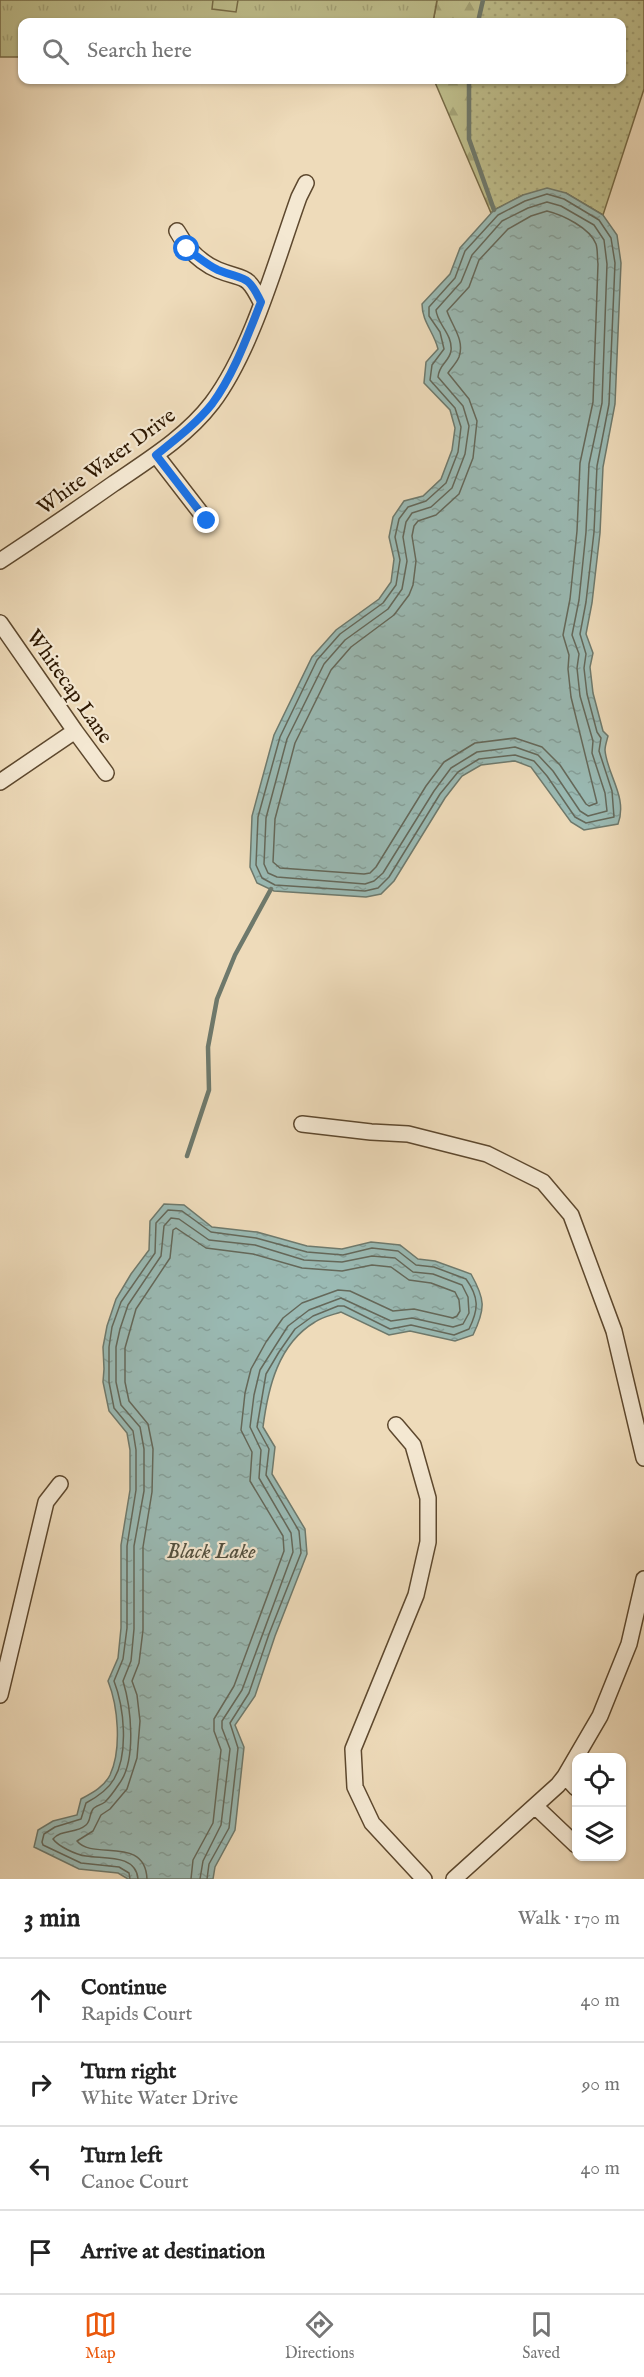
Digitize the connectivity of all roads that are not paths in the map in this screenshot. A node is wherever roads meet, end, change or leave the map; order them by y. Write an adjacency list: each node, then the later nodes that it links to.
1 (306, 183): 3 (street, White Water Drive)
2 (177, 231): 3 (street)
3 (261, 302): 4 (street, White Water Drive)
4 (156, 455): 5 (street); 6 (street, White Water Drive)
5 (207, 521)
6 (0, 561)
7 (0, 623): 8 (street, Whitecap Lane)
8 (75, 731): 9 (street, Whitecap Lane); 10 (street)
9 (106, 773)
10 (0, 782)
11 (302, 1124): 13 (street)
12 (396, 1425): 21 (street)
13 (644, 1458)
14 (60, 1484): 16 (street)
15 (644, 1579): 17 (street)
16 (0, 1695)
17 (565, 1776): 18 (street); 19 (street)
18 (572, 1784)
19 (535, 1806): 20 (street); 22 (street)
20 (572, 1841)
21 (424, 1879)
22 (454, 1879)

